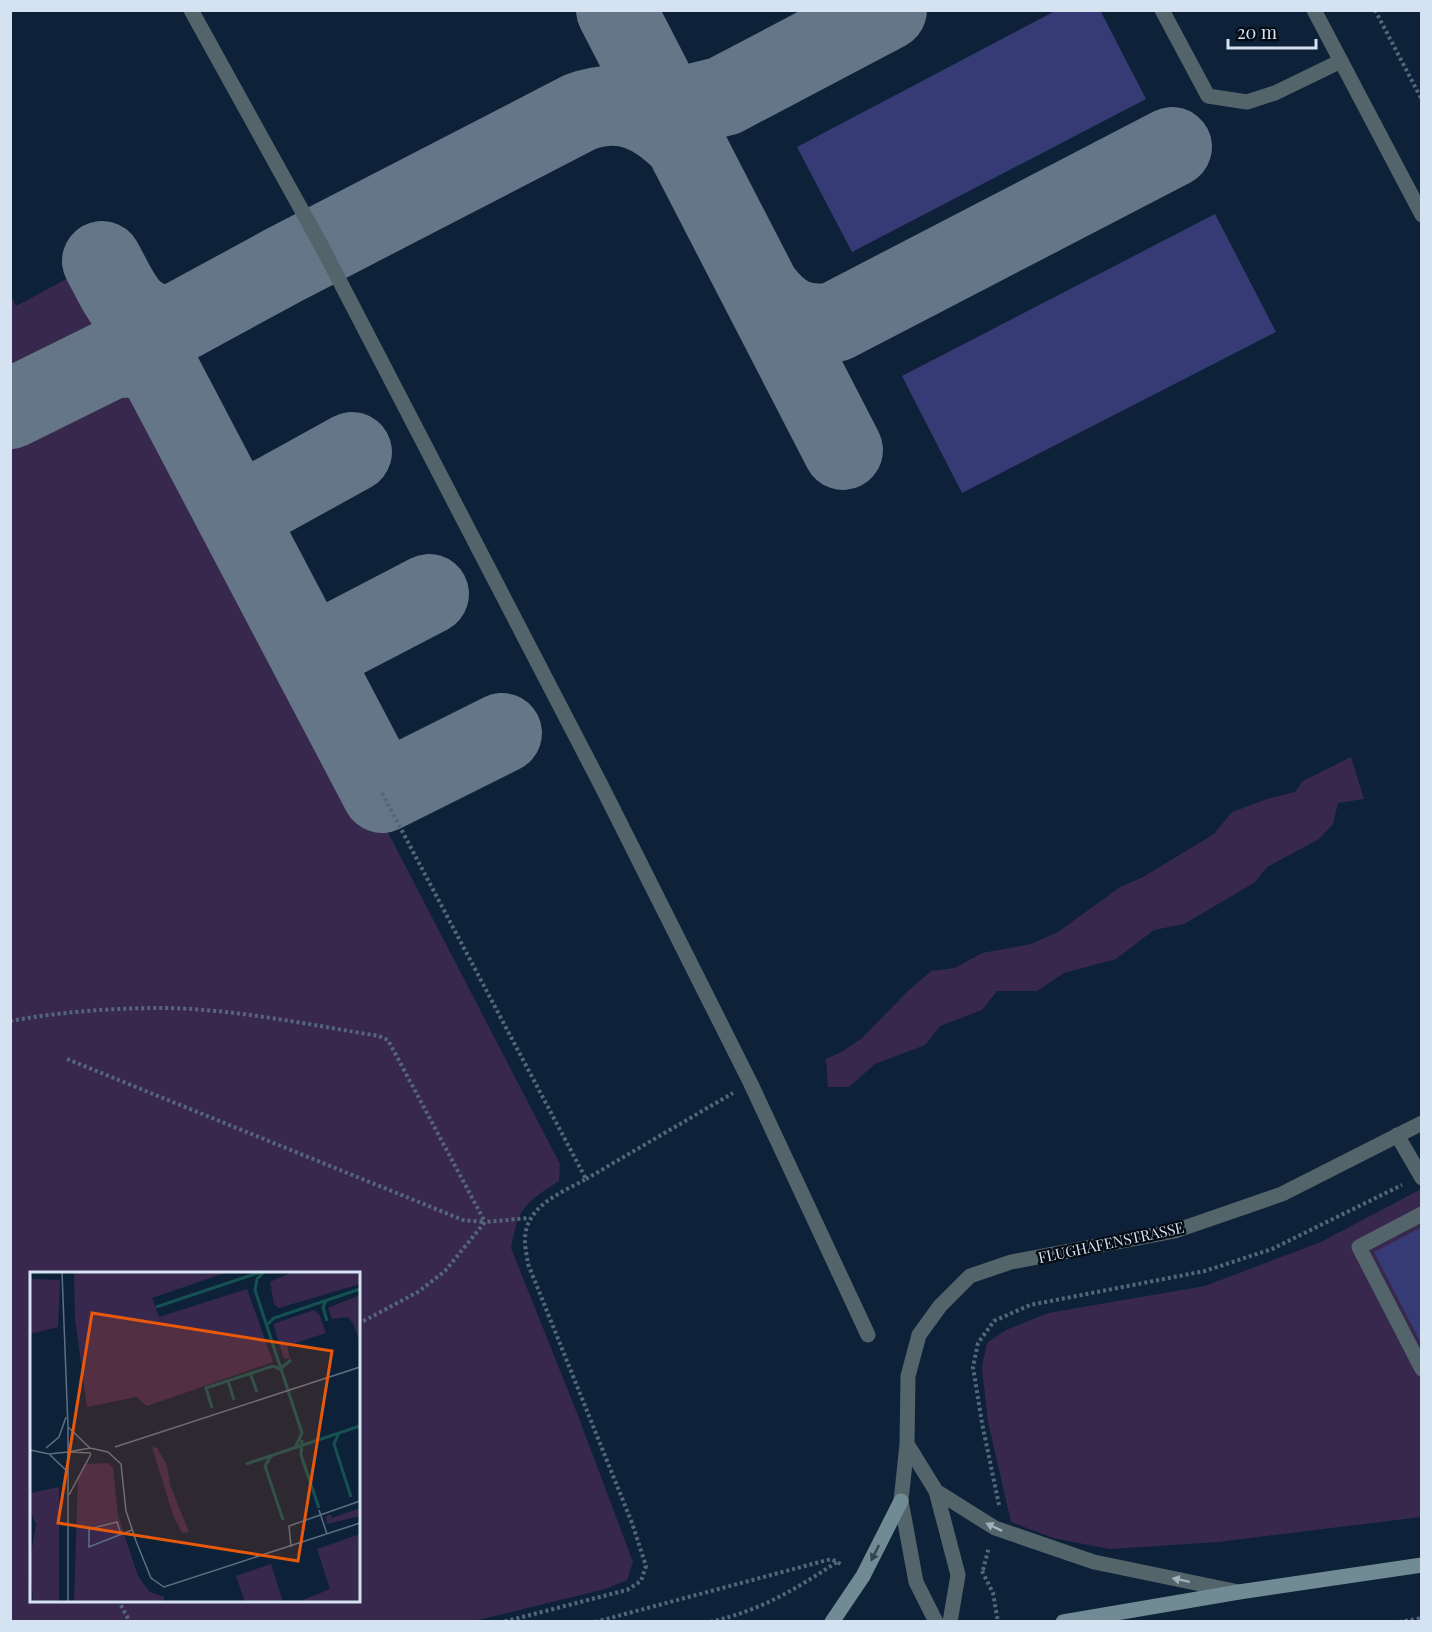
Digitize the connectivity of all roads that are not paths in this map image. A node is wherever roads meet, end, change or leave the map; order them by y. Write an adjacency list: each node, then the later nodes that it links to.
1 (191, 10): 10 (street)
2 (1162, 10): 4 (street)
3 (1314, 10): 4 (street)
4 (1341, 61): 5 (street)
5 (1422, 215)
6 (1422, 1123): 7 (street, FLUGHAFENSTRASSE)
7 (1397, 1135): 8 (street); 12 (street, FLUGHAFENSTRASSE)
8 (1421, 1177)
9 (1422, 1214): 11 (street)
10 (868, 1335)
11 (1422, 1369)
12 (907, 1444): 13 (street); 14 (street, FLUGHAFENSTRASSE)
13 (936, 1491): 16 (street, one-way to 13); 20 (street)
14 (902, 1501): 18 (main road, one-way to 18); 19 (street, FLUGHAFENSTRASSE)
15 (1422, 1565): 16 (main road)
16 (1239, 1592): 17 (main road)
17 (1081, 1620): 21 (main road)
18 (832, 1622)
19 (936, 1622)
20 (950, 1622)
21 (1063, 1622)

